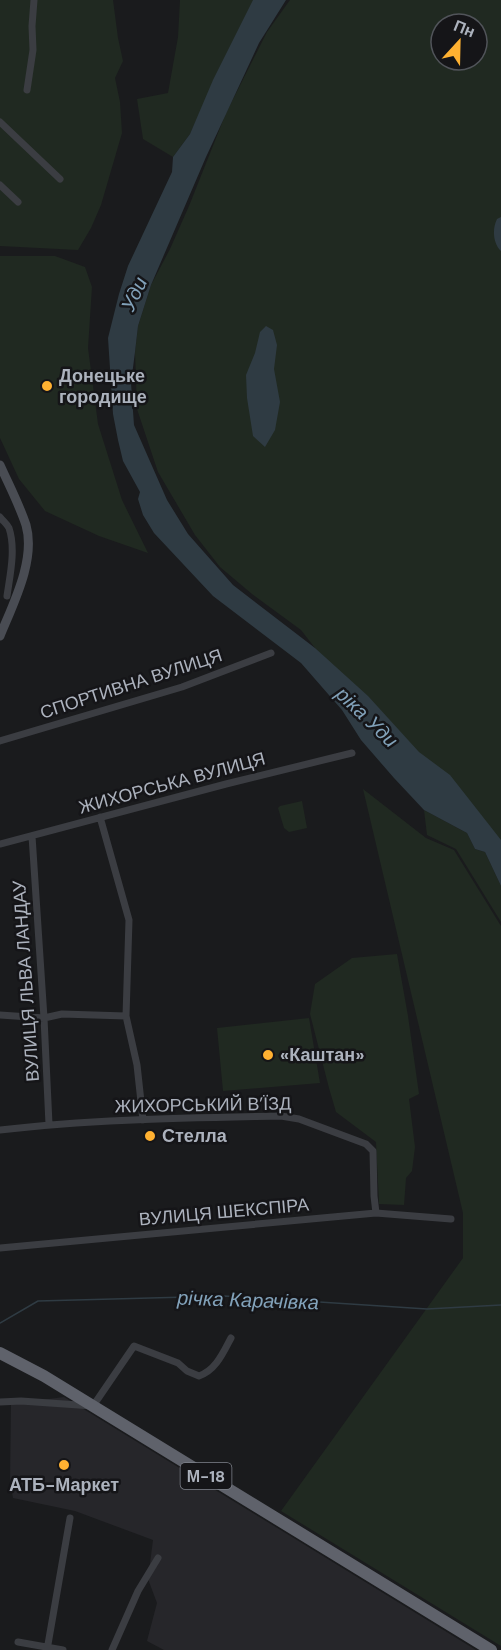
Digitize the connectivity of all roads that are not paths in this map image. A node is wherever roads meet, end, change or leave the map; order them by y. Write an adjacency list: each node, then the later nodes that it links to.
1 (34, 0): 2 (street)
2 (27, 90)
3 (0, 122): 4 (street)
4 (60, 179)
5 (0, 185): 6 (street)
6 (18, 202)
7 (0, 465): 9 (main road)
8 (0, 517): 9 (street)
9 (8, 596): 10 (main road)
10 (0, 636)
11 (271, 652): 12 (street, СПОРТИВНА ВУЛИЦЯ)
12 (0, 741)
13 (352, 753): 14 (street, ЖИХОРСЬКА ВУЛИЦЯ)
14 (99, 817): 15 (street, ЖИХОРСЬКА ВУЛИЦЯ); 18 (street)
15 (32, 836): 16 (street, ЖИХОРСЬКА ВУЛИЦЯ); 19 (street, ВУЛИЦЯ ЛЬВА ЛАНДАУ)
16 (0, 844)
17 (0, 1015): 19 (street)
18 (126, 1016): 19 (street); 20 (street)
19 (44, 1018): 21 (street, ВУЛИЦЯ ЛЬВА ЛАНДАУ)
20 (143, 1120): 21 (street, ЖИХОРСЬКИЙ В’ЇЗД); 23 (street, ЖИХОРСЬКИЙ В’ЇЗД)
21 (49, 1124): 22 (street, ЖИХОРСЬКИЙ В’ЇЗД)
22 (0, 1130)
23 (376, 1213): 24 (street, ВУЛИЦЯ ШЕКСПІРА); 25 (street, ВУЛИЦЯ ШЕКСПІРА)
24 (451, 1219)
25 (0, 1248)
26 (231, 1338): 29 (street)
27 (0, 1353): 29 (highway, М-18)
28 (0, 1402): 29 (street)
29 (93, 1406): 36 (highway, М-18)
30 (70, 1518): 33 (street)
31 (158, 1557): 35 (street)
32 (18, 1642): 33 (street)
33 (47, 1649): 34 (street)
34 (63, 1650)
35 (112, 1650)
36 (491, 1650)

